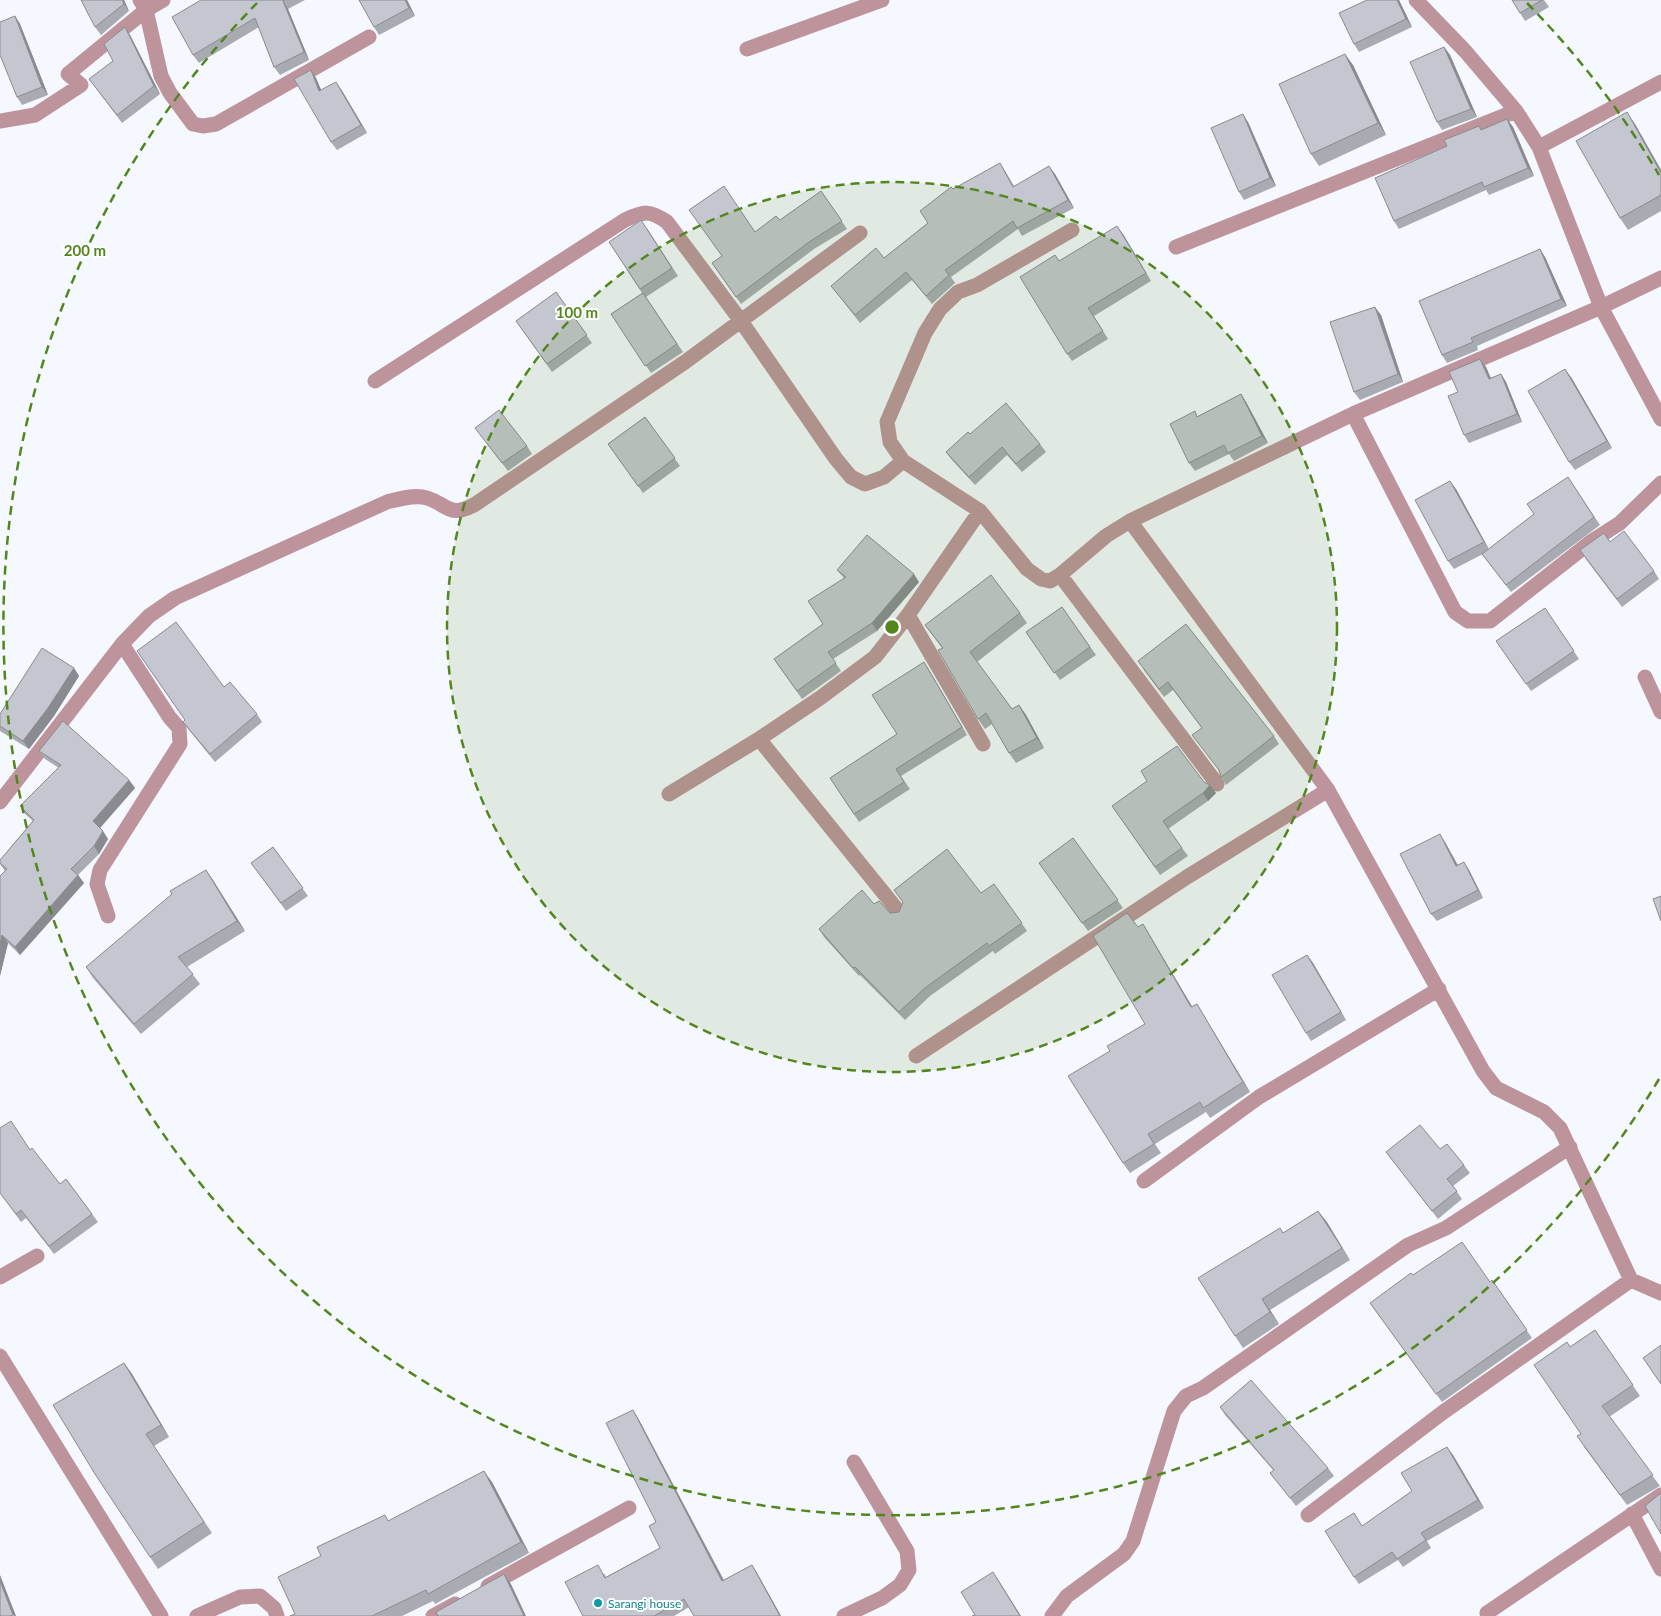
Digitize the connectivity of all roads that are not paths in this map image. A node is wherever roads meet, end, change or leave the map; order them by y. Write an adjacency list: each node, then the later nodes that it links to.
1 (163, 0): 4 (street)
2 (882, 0): 6 (street)
3 (1416, 0): 8 (street)
4 (143, 5): 5 (street); 9 (street)
5 (369, 38)
6 (747, 49)
7 (1661, 82): 10 (street)
8 (1516, 110): 10 (street); 13 (street)
9 (0, 121)
10 (1540, 148): 15 (street)
11 (1072, 230): 20 (street)
12 (860, 233): 16 (street)
13 (1176, 246)
14 (1661, 278): 15 (street)
15 (1601, 307): 18 (street); 19 (street)
16 (742, 321): 17 (street); 20 (street); 26 (street)
17 (374, 381)
18 (1353, 414): 21 (street); 23 (street)
19 (1661, 419)
20 (903, 461): 22 (street)
21 (1661, 483)
22 (980, 511): 24 (street); 25 (street)
23 (1130, 521): 24 (street); 32 (street)
24 (1060, 575): 31 (street)
25 (908, 615): 29 (street); 30 (street)
26 (122, 644): 34 (street); 36 (street)
27 (1645, 677): 28 (street)
28 (1661, 712)
29 (759, 739): 33 (street); 35 (street)
30 (983, 744)
31 (1217, 784)
32 (1328, 790): 37 (street); 38 (street)
33 (669, 794)
34 (0, 802)
35 (899, 912)
36 (108, 916)
37 (1438, 989): 39 (street); 40 (street)
38 (916, 1056)
39 (1570, 1147): 43 (street); 58 (street)
40 (1144, 1181)
41 (37, 1256): 42 (street)
42 (0, 1277)
43 (1631, 1280): 44 (street); 50 (street)
44 (1661, 1293)
45 (0, 1356): 53 (street)
46 (854, 1462): 57 (street)
47 (1661, 1495): 49 (street)
48 (629, 1508): 56 (street)
49 (1632, 1514): 51 (street); 52 (street)
50 (1308, 1515)
51 (1661, 1569)
52 (1486, 1615)
53 (161, 1616)
54 (197, 1616): 55 (street)
55 (277, 1616)
56 (433, 1616)
57 (844, 1616)
58 (1052, 1616)

